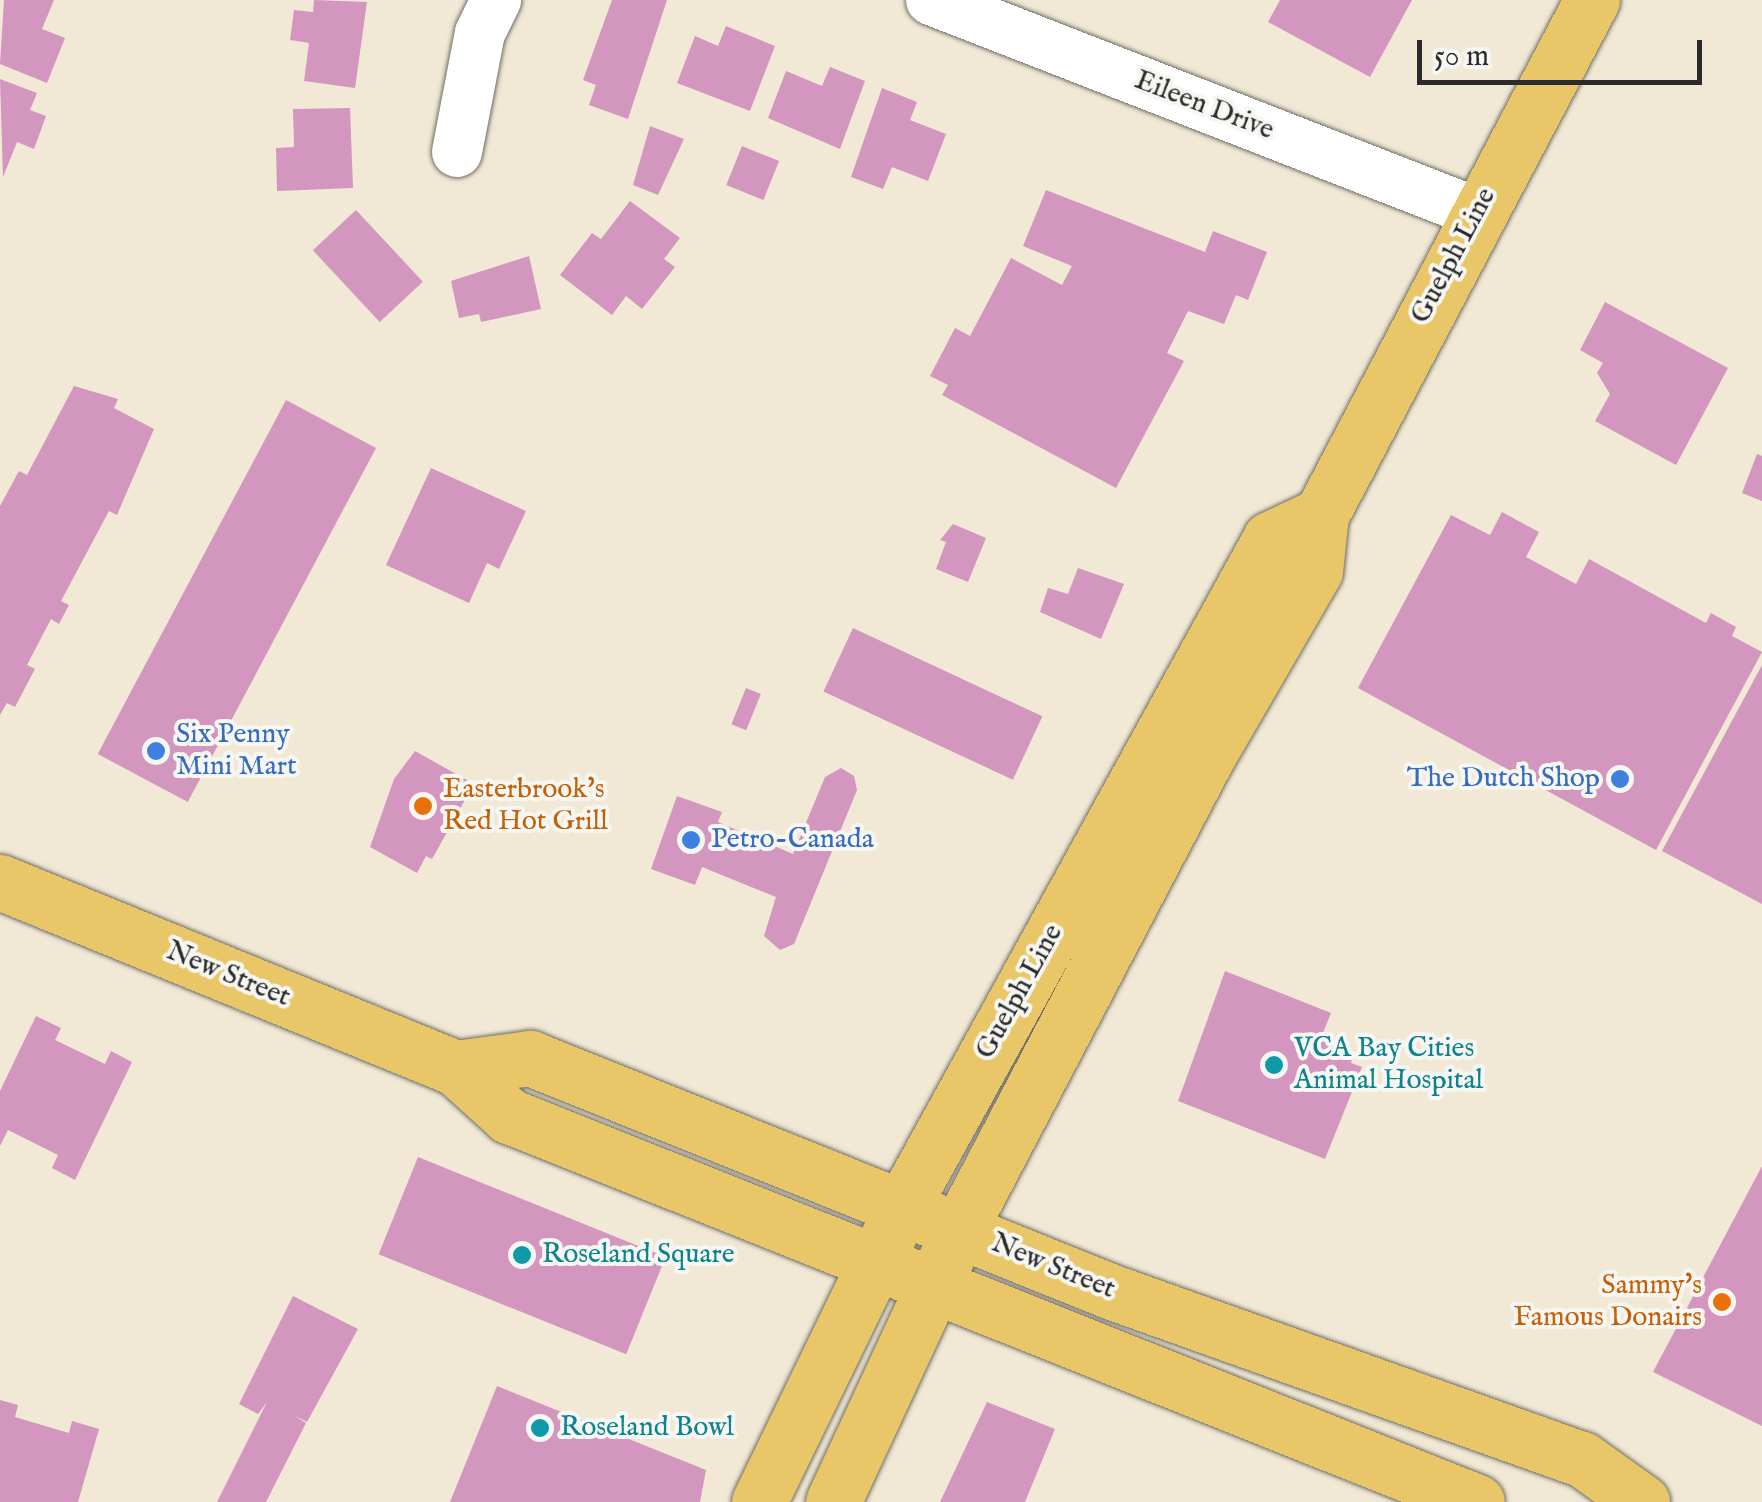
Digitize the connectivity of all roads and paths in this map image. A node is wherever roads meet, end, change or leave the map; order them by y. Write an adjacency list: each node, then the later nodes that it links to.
1 (496, 0): 4 (street)
2 (931, 0): 5 (street, Eileen Drive)
3 (1592, 0): 5 (main road, Guelph Line)
4 (458, 152)
5 (1478, 213): 6 (main road, Guelph Line)
6 (1320, 514): 9 (main road, Guelph Line); 10 (main road, Guelph Line)
7 (0, 882): 8 (main road, New Street)
8 (456, 1068): 9 (main road, New Street); 11 (main road, New Street)
9 (903, 1206): 10 (main road, New Street); 11 (main road, Guelph Line)
10 (959, 1230): 12 (main road, Guelph Line); 16 (main road, New Street)
11 (874, 1263): 12 (main road, New Street); 13 (main road, Guelph Line)
12 (932, 1287): 14 (main road, Guelph Line); 15 (main road, New Street)
13 (759, 1502)
14 (832, 1502)
15 (1477, 1502)
16 (1642, 1502)

